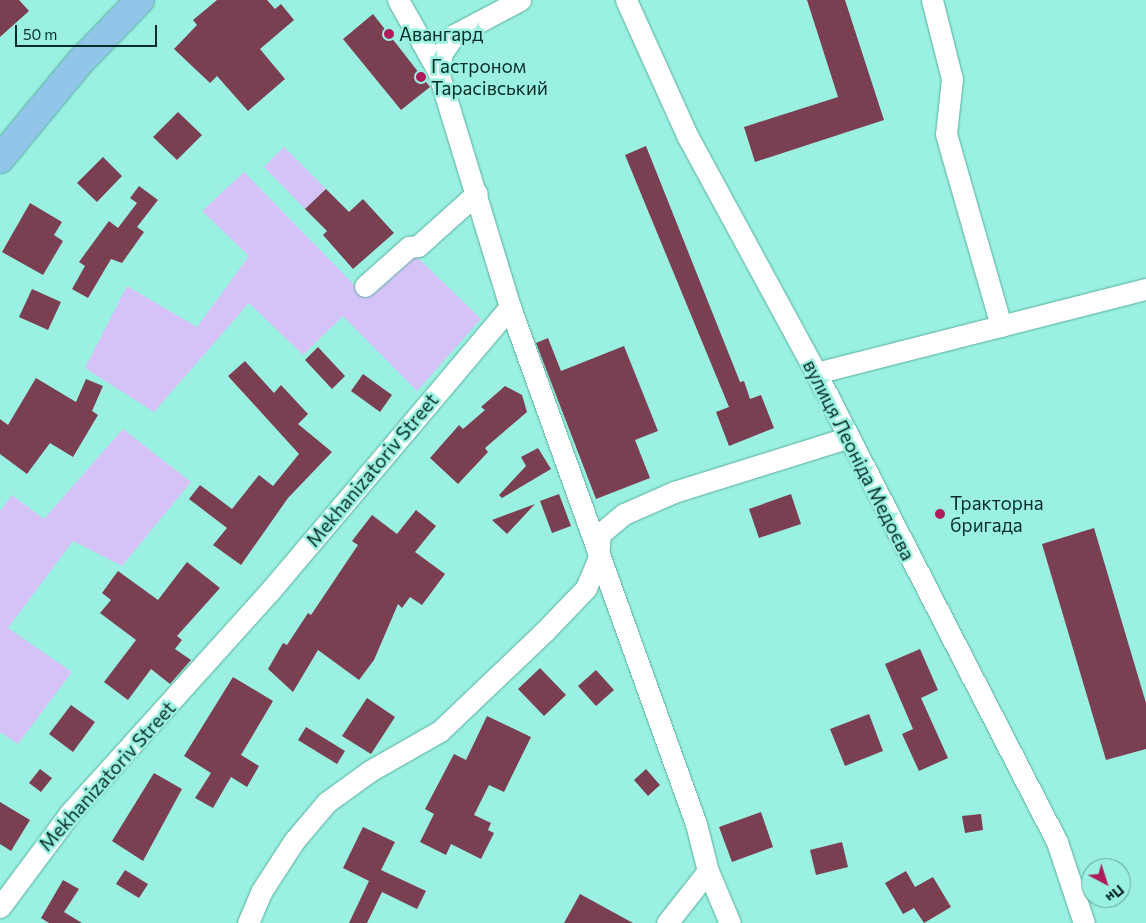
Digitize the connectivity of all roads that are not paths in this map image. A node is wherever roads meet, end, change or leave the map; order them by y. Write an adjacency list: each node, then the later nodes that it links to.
1 (140, 0): 7 (main road)
2 (398, 0): 6 (street)
3 (520, 0): 6 (street)
4 (626, 0): 13 (street, вулиця Леоніда Медоєва)
5 (932, 0): 12 (street)
6 (438, 71): 8 (street)
7 (0, 159)
8 (477, 193): 9 (street); 11 (street)
9 (365, 286)
10 (1146, 290): 12 (street)
11 (510, 307): 15 (street); 17 (street, Mekhanizatoriv Street)
12 (1001, 326): 13 (street)
13 (816, 373): 14 (street, вулиця Леоніда Медоєва)
14 (846, 438): 15 (street); 21 (street, вулиця Леоніда Медоєва)
15 (598, 560): 16 (street); 18 (street)
16 (708, 871): 19 (street); 20 (street)
17 (0, 907)
18 (248, 923)
19 (667, 923)
20 (730, 923)
21 (1084, 923)

